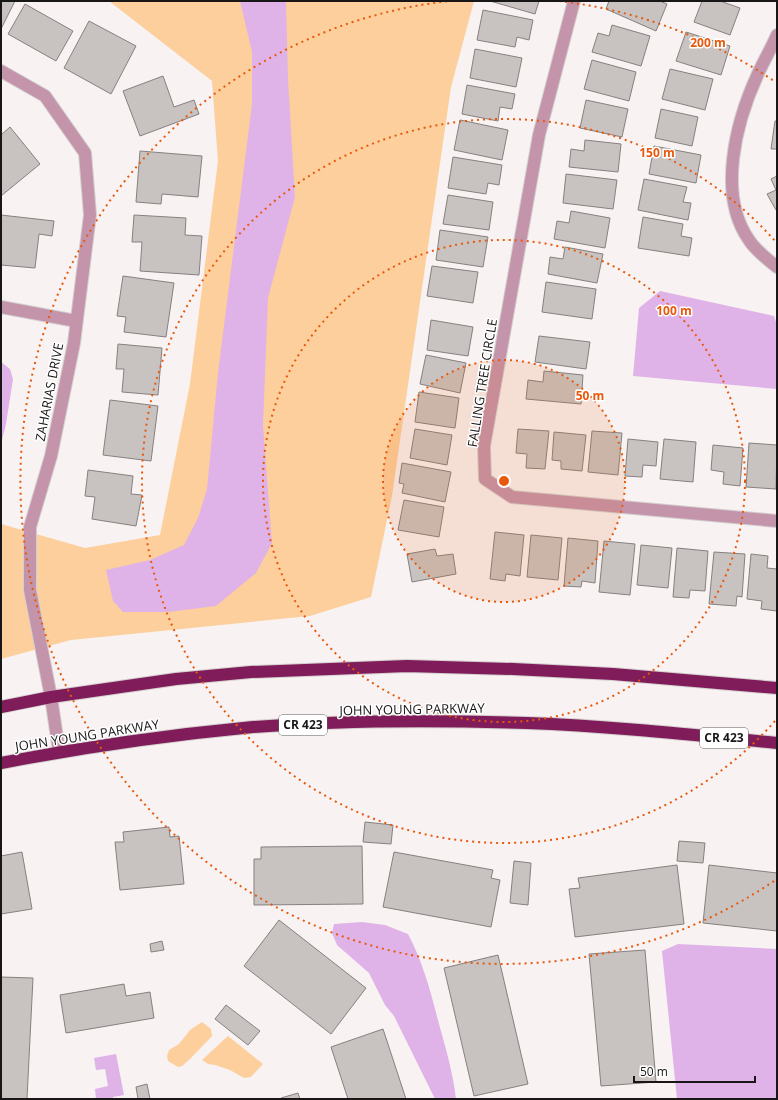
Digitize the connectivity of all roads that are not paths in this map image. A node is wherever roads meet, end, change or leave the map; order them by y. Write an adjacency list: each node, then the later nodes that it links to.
1 (574, 1): 7 (street, FALLING TREE CIRCLE)
2 (777, 35): 4 (street)
3 (1, 71): 6 (street, ZAHARIAS DRIVE)
4 (777, 267)
5 (1, 307): 6 (street)
6 (76, 322): 9 (street, ZAHARIAS DRIVE)
7 (777, 521)
8 (777, 688): 9 (highway)
9 (51, 697): 10 (highway); 12 (street, ZAHARIAS DRIVE)
10 (1, 707)
11 (777, 743): 12 (highway, JOHN YOUNG PARKWAY / CR 423)
12 (59, 752): 13 (highway, JOHN YOUNG PARKWAY / CR 423)
13 (1, 763)

